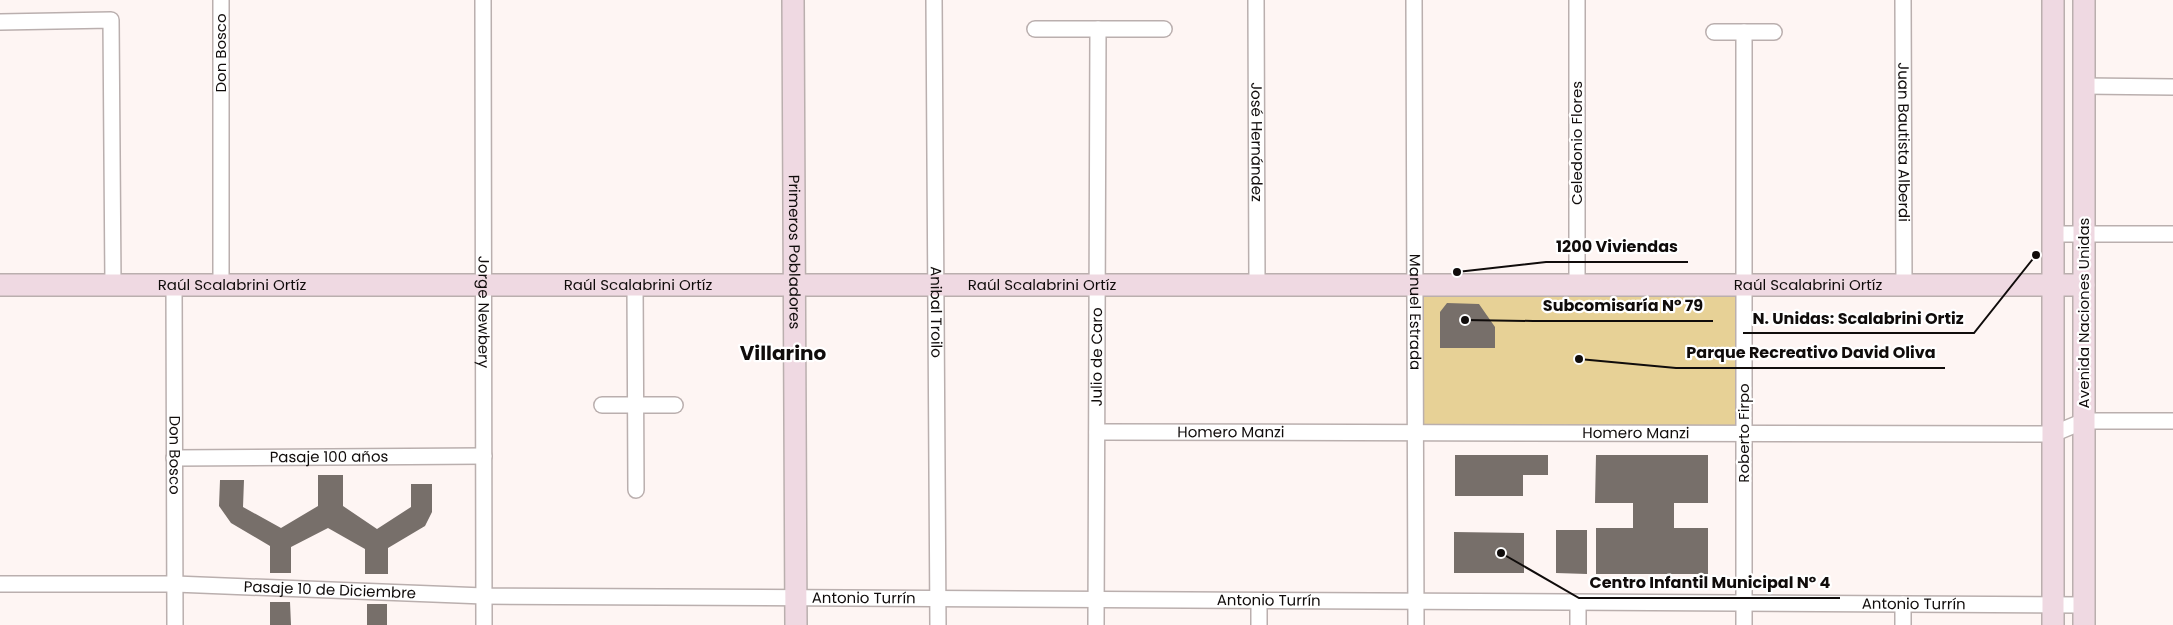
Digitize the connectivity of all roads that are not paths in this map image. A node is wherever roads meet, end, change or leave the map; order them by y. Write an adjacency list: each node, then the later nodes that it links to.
1 (221, 0): 26 (street, Don Bosco)
2 (483, 0): 27 (street, Jorge Newbery)
3 (793, 0): 29 (street, Primeros Pobladores)
4 (934, 0): 30 (street, Anibal Troilo)
5 (1256, 0): 32 (street, José Hernández)
6 (1414, 0): 33 (street, Manuel Estrada)
7 (1577, 0): 34 (street, Celedonio Flores)
8 (1903, 0): 36 (street, Juan Bautista Alberdi)
9 (2053, 0): 20 (street, Avenida Naciones Unidas)
10 (2084, 0): 18 (street, Avenida Naciones Unidas)
11 (0, 22): 24 (street)
12 (1164, 28): 14 (street)
13 (1035, 29): 14 (street)
14 (1098, 29): 31 (street, Julio de Caro)
15 (1714, 32): 16 (street)
16 (1744, 32): 17 (street); 35 (street, Roberto Firpo)
17 (1774, 32)
18 (2084, 86): 19 (street); 21 (street, Avenida Naciones Unidas)
19 (2173, 87)
20 (2053, 234): 21 (street); 37 (street, Avenida Naciones Unidas)
21 (2084, 234): 22 (street); 38 (street, Avenida Naciones Unidas)
22 (2173, 234)
23 (0, 285): 24 (street, Raúl Scalabrini Ortíz)
24 (113, 285): 25 (street, Raúl Scalabrini Ortíz)
25 (174, 285): 26 (street, Raúl Scalabrini Ortíz); 49 (street, Don Bosco)
26 (221, 285): 27 (street, Raúl Scalabrini Ortíz)
27 (483, 285): 28 (street, Raúl Scalabrini Ortíz); 48 (street, Jorge Newbery)
28 (635, 285): 29 (street, Raúl Scalabrini Ortíz); 40 (street)
29 (794, 285): 30 (street, Raúl Scalabrini Ortíz); 54 (street, Primeros Pobladores)
30 (936, 285): 31 (street, Raúl Scalabrini Ortíz); 55 (street, Anibal Troilo)
31 (1097, 285): 32 (street, Raúl Scalabrini Ortíz); 44 (street, Julio de Caro)
32 (1257, 285): 33 (street, Raúl Scalabrini Ortíz)
33 (1414, 285): 34 (street, Raúl Scalabrini Ortíz); 45 (street, Manuel Estrada)
34 (1577, 285): 35 (street, Raúl Scalabrini Ortíz)
35 (1744, 285): 36 (street, Raúl Scalabrini Ortíz); 46 (street, Roberto Firpo)
36 (1904, 285): 37 (street, Raúl Scalabrini Ortíz)
37 (2053, 285): 38 (street, Raúl Scalabrini Ortíz); 47 (street, Avenida Naciones Unidas)
38 (2084, 285): 42 (street, Avenida Naciones Unidas)
39 (602, 405): 40 (street)
40 (636, 405): 41 (street); 50 (street)
41 (675, 405)
42 (2084, 421): 43 (street, Homero Manzi); 47 (street, Homero Manzi); 63 (street, Avenida Naciones Unidas)
43 (2173, 422)
44 (1097, 432): 45 (street, Homero Manzi); 56 (street, Julio de Caro)
45 (1415, 433): 46 (street, Homero Manzi); 58 (street, Manuel Estrada)
46 (1744, 433): 47 (street, Homero Manzi); 60 (street, Roberto Firpo)
47 (2053, 434): 62 (street, Avenida Naciones Unidas)
48 (484, 456): 49 (street, Pasaje 100 años); 53 (street, Jorge Newbery)
49 (174, 458): 52 (street, Don Bosco)
50 (636, 490)
51 (0, 584): 52 (street)
52 (175, 584): 53 (street, Pasaje 10 de Diciembre); 64 (street, Don Bosco)
53 (484, 596): 54 (street, Antonio Turrín); 65 (street, Jorge Newbery)
54 (796, 598): 55 (street, Antonio Turrín); 66 (street, Primeros Pobladores)
55 (938, 599): 56 (street, Antonio Turrín); 67 (street, Anibal Troilo)
56 (1096, 600): 57 (street, Antonio Turrín); 68 (street, Julio de Caro)
57 (1259, 601): 58 (street, Antonio Turrín); 69 (street)
58 (1416, 602): 59 (street, Antonio Turrín); 70 (street, Manuel Estrada)
59 (1578, 603): 60 (street, Antonio Turrín); 71 (street)
60 (1744, 604): 61 (street, Antonio Turrín); 72 (street, Roberto Firpo)
61 (1903, 604): 62 (street, Antonio Turrín); 73 (street)
62 (2053, 615): 63 (street, Antonio Turrín)
63 (2084, 615)
64 (175, 625)
65 (484, 625)
66 (796, 625)
67 (938, 625)
68 (1096, 625)
69 (1259, 625)
70 (1416, 625)
71 (1578, 625)
72 (1744, 625)
73 (1903, 625)

